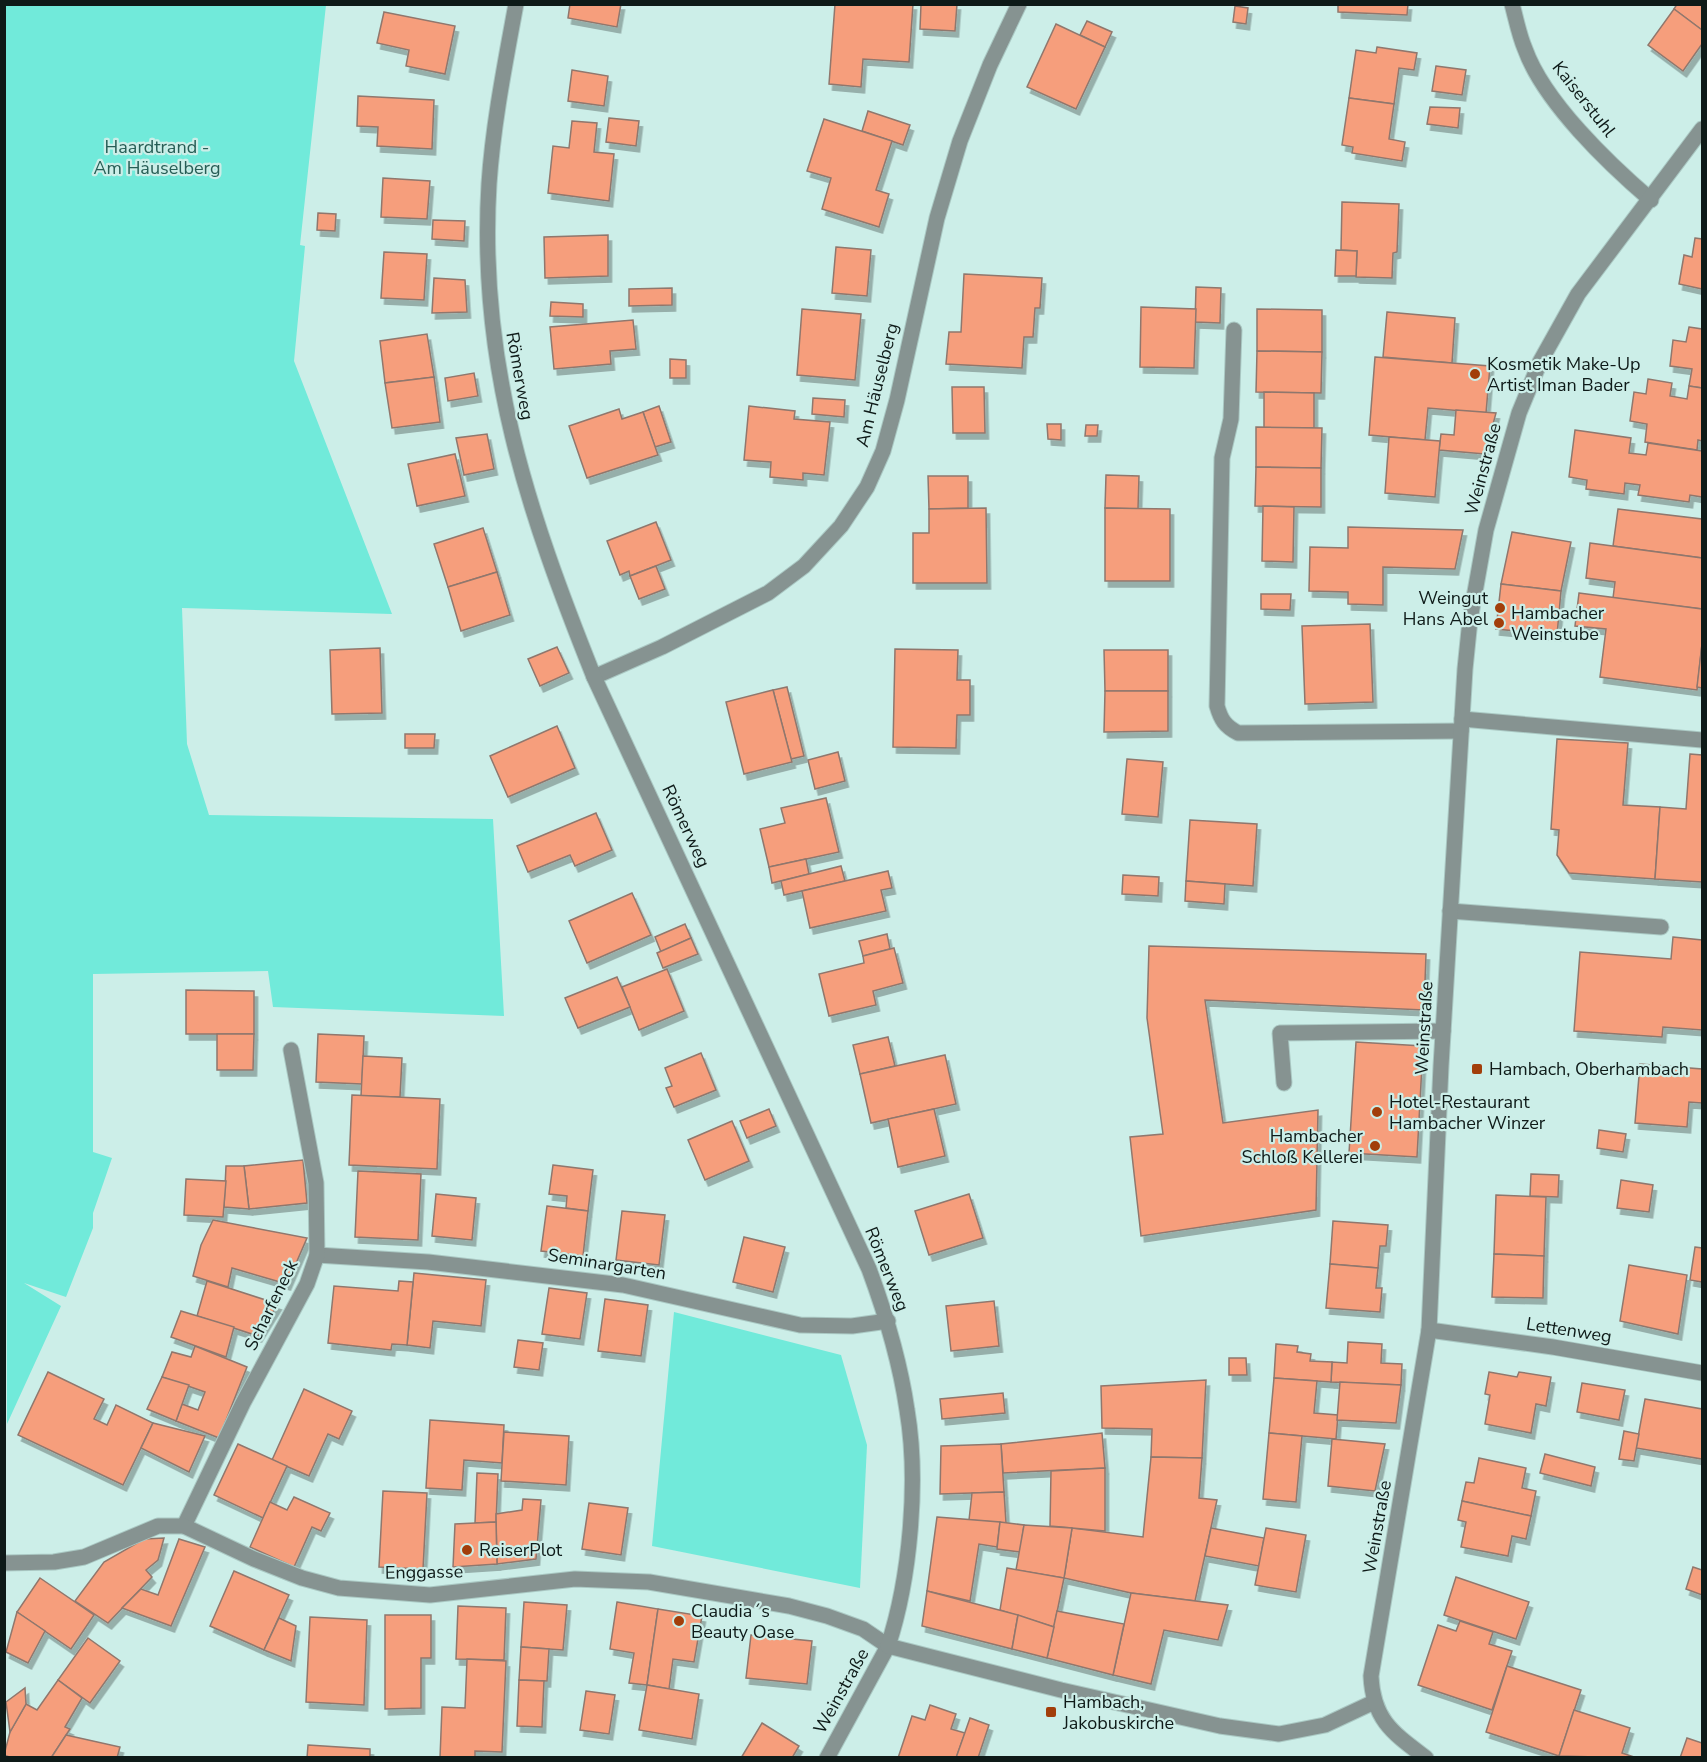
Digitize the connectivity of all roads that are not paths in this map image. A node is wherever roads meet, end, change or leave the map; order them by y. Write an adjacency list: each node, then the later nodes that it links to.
1 (516, 4): 7 (street, Römerweg)
2 (1019, 4): 7 (street, Am Häuselberg)
3 (1512, 4): 5 (street, Kaiserstuhl)
4 (1702, 129): 5 (street, Weinstraße)
5 (1651, 200): 8 (street, Weinstraße)
6 (1234, 330): 8 (street)
7 (594, 677): 16 (street, Römerweg)
8 (1462, 725): 9 (street); 10 (street, Weinstraße)
9 (1702, 741)
10 (1450, 910): 11 (street); 12 (street, Weinstraße)
11 (1661, 927)
12 (1443, 1031): 14 (street); 17 (street, Weinstraße)
13 (291, 1050): 15 (street, Scharfeneck)
14 (1284, 1083)
15 (317, 1255): 16 (street, Seminargarten); 19 (street, Scharfeneck)
16 (888, 1321): 21 (street, Römerweg)
17 (1429, 1330): 18 (street, Lettenweg); 22 (street, Weinstraße)
18 (1702, 1373)
19 (184, 1526): 20 (street, Enggasse); 21 (street, Enggasse)
20 (4, 1563)
21 (888, 1646): 22 (street, Weinstraße); 23 (street, Weinstraße)
22 (1374, 1702): 24 (street)
23 (826, 1758)
24 (1426, 1758)

